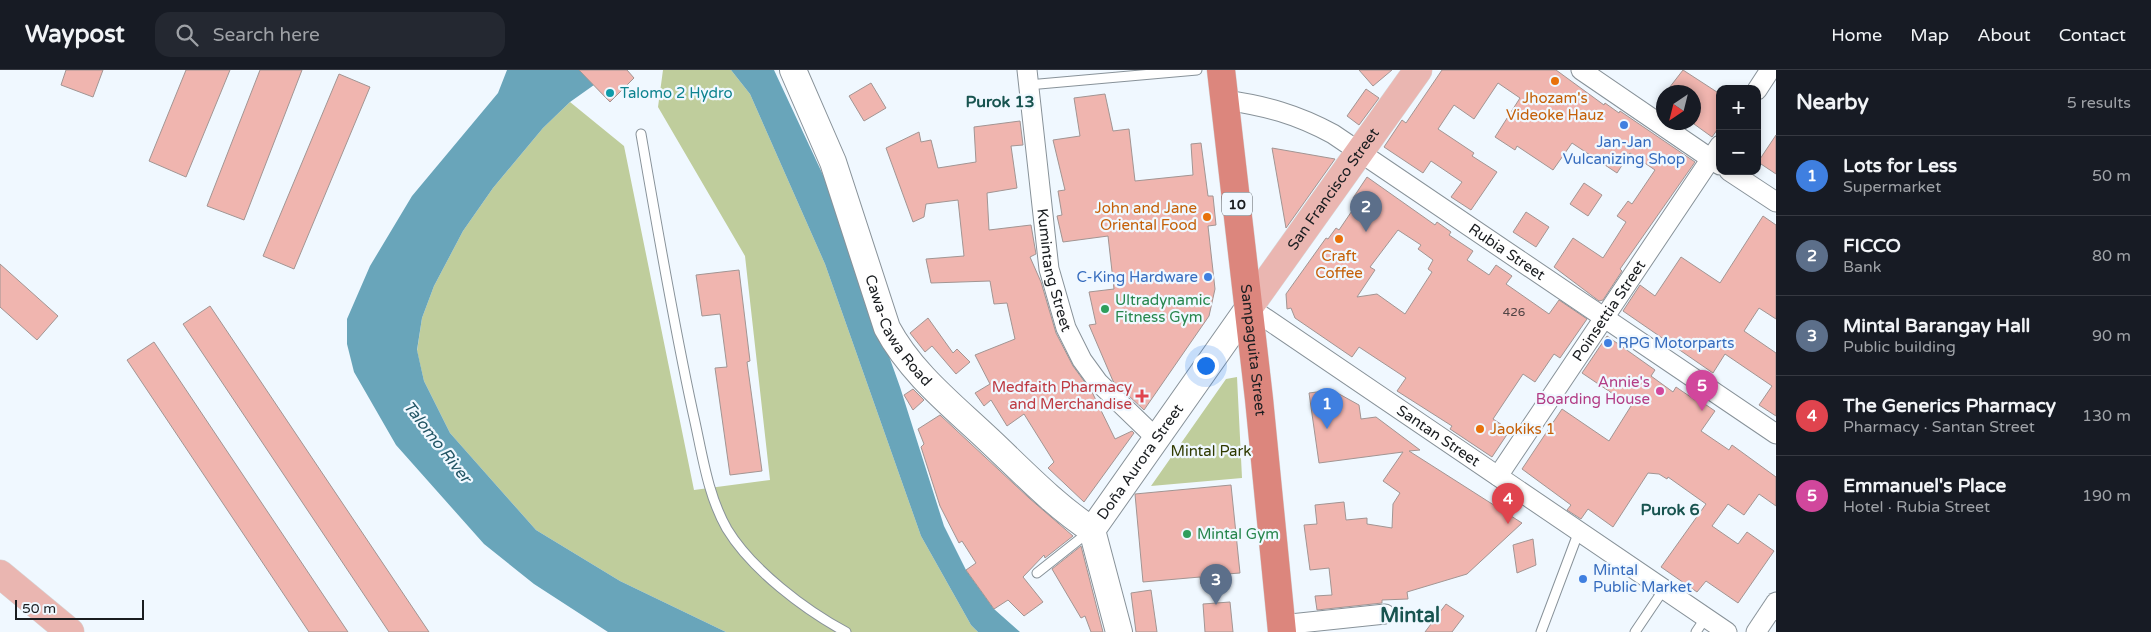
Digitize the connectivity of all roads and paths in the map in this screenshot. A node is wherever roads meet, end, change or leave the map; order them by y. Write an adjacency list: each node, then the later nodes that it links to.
1 (793, 70): 21 (street, Cawa-Cawa Road)
2 (1197, 70): 7 (lane)
3 (1221, 70): 9 (highway, Sampaguita Street / 10)
4 (1418, 70): 11 (main road, San Francisco Street)
5 (1581, 70): 12 (street)
6 (1770, 70): 8 (street)
7 (1028, 77): 19 (street, Kumintang Street)
8 (1760, 85)
9 (1225, 100): 11 (street, Rubia Street); 16 (highway, Sampaguita Street / 10)
10 (641, 134): 31 (lane)
11 (1359, 151): 16 (main road, San Francisco Street); 17 (street, Rubia Street)
12 (1716, 155)
13 (1716, 157): 17 (street, Poinsettia Street)
14 (1735, 175): 15 (street)
15 (1776, 202)
16 (1249, 307): 19 (street, Doña Aurora Street); 20 (street, Santan Street); 29 (highway, Sampaguita Street / 10)
17 (1604, 318): 18 (street, Rubia Street); 20 (street, Poinsettia Street)
18 (1776, 434)
19 (1156, 438): 21 (street, Doña Aurora Street)
20 (1498, 476): 22 (street, Santan Street)
21 (1092, 530): 23 (lane); 32 (street, Doña Aurora Street)
22 (1579, 531): 25 (street, Santan Street); 33 (lane)
23 (1036, 573)
24 (0, 574): 30 (main road)
25 (1664, 589): 28 (street, Santan Street); 34 (lane)
26 (1776, 602): 36 (street)
27 (1385, 614): 29 (street)
28 (1701, 625): 35 (street, Santan Street)
29 (1282, 628)
30 (70, 632)
31 (846, 632)
32 (1119, 632)
33 (1541, 632)
34 (1634, 632)
35 (1728, 632)
36 (1756, 632)

